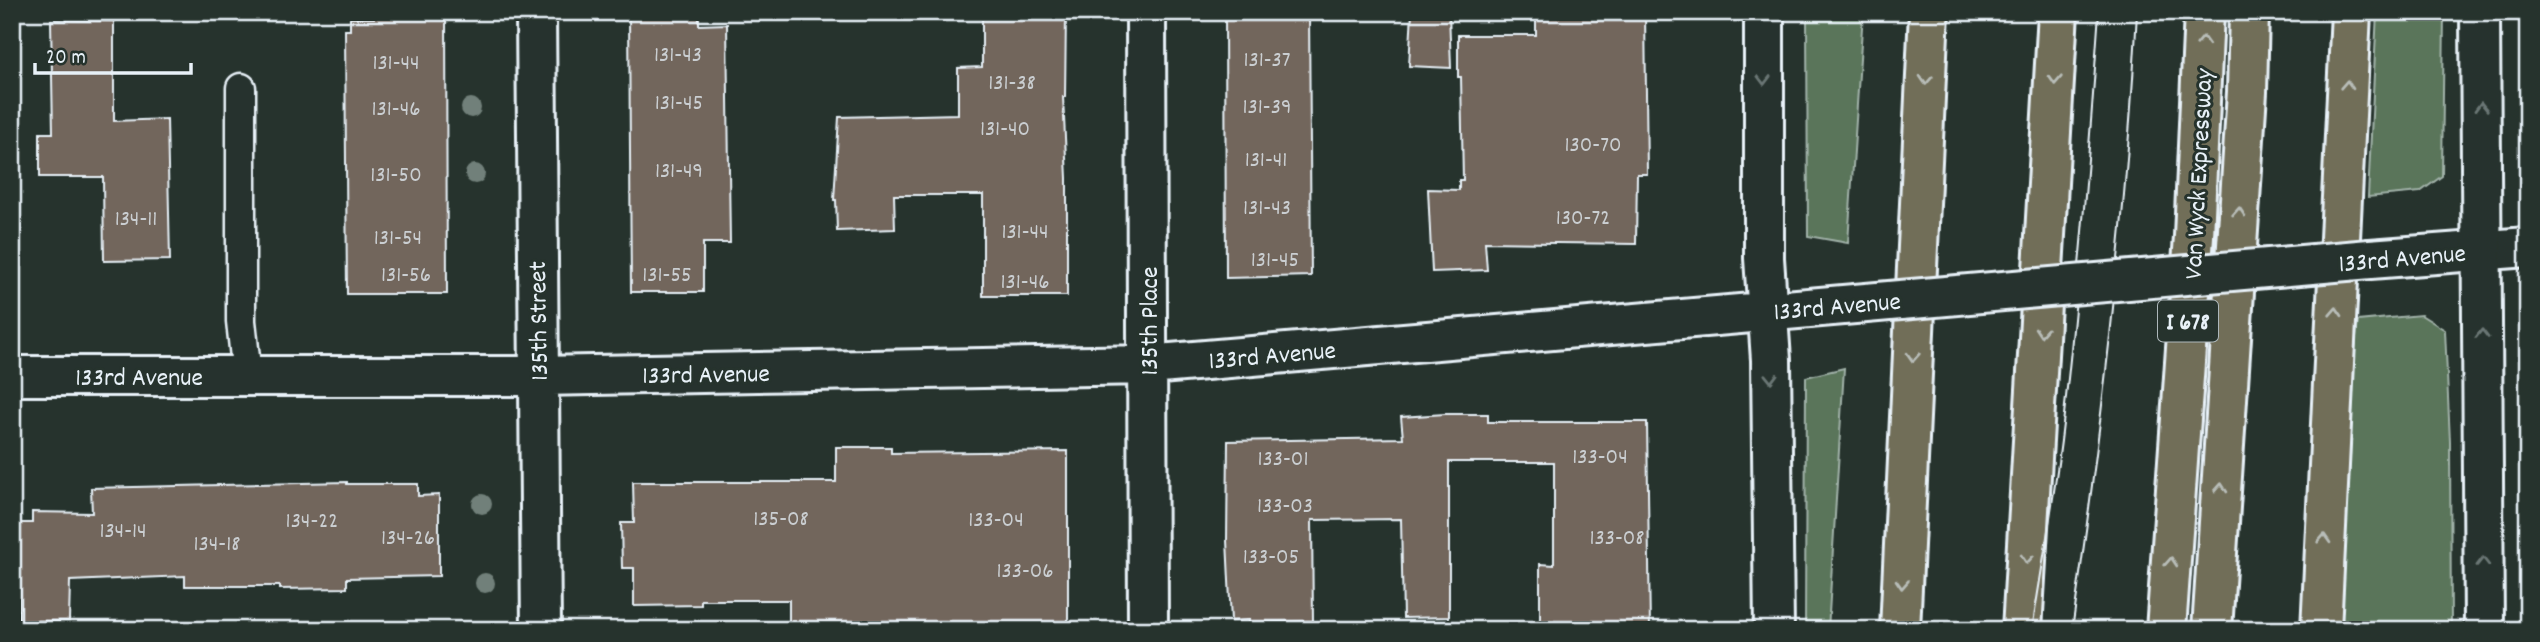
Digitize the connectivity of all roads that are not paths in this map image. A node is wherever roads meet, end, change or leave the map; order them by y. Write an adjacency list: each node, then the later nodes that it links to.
1 (536, 12): 17 (street, 135th Street)
2 (1146, 12): 14 (street, 135th Place)
3 (1764, 12): 13 (street, one-way to 13)
4 (1929, 12): 22 (highway, one-way to 22)
5 (2058, 12): 23 (highway, one-way to 23)
6 (2204, 12): 24 (highway, Van Wyck Expressway / I 678, one-way to 6)
7 (2249, 12): 25 (highway, one-way to 7)
8 (2351, 12): 18 (highway, one-way to 8)
9 (2480, 12): 12 (street, one-way to 9)
10 (241, 88): 16 (lane)
11 (2528, 247): 12 (street, 133rd Avenue)
12 (2481, 250): 13 (street, 133rd Avenue, bridge); 26 (street, one-way to 12)
13 (1768, 310): 14 (street, 133rd Avenue); 21 (street, one-way to 21)
14 (1148, 365): 17 (street, 133rd Avenue); 20 (street, 135th Place)
15 (12, 376): 16 (street, 133rd Avenue)
16 (247, 376): 17 (street, 133rd Avenue)
17 (538, 376): 19 (street, 135th Street)
18 (2319, 622)
19 (541, 630)
20 (1149, 630)
21 (1774, 630)
22 (1900, 630)
23 (2022, 630)
24 (2166, 630)
25 (2212, 630)
26 (2484, 630)

